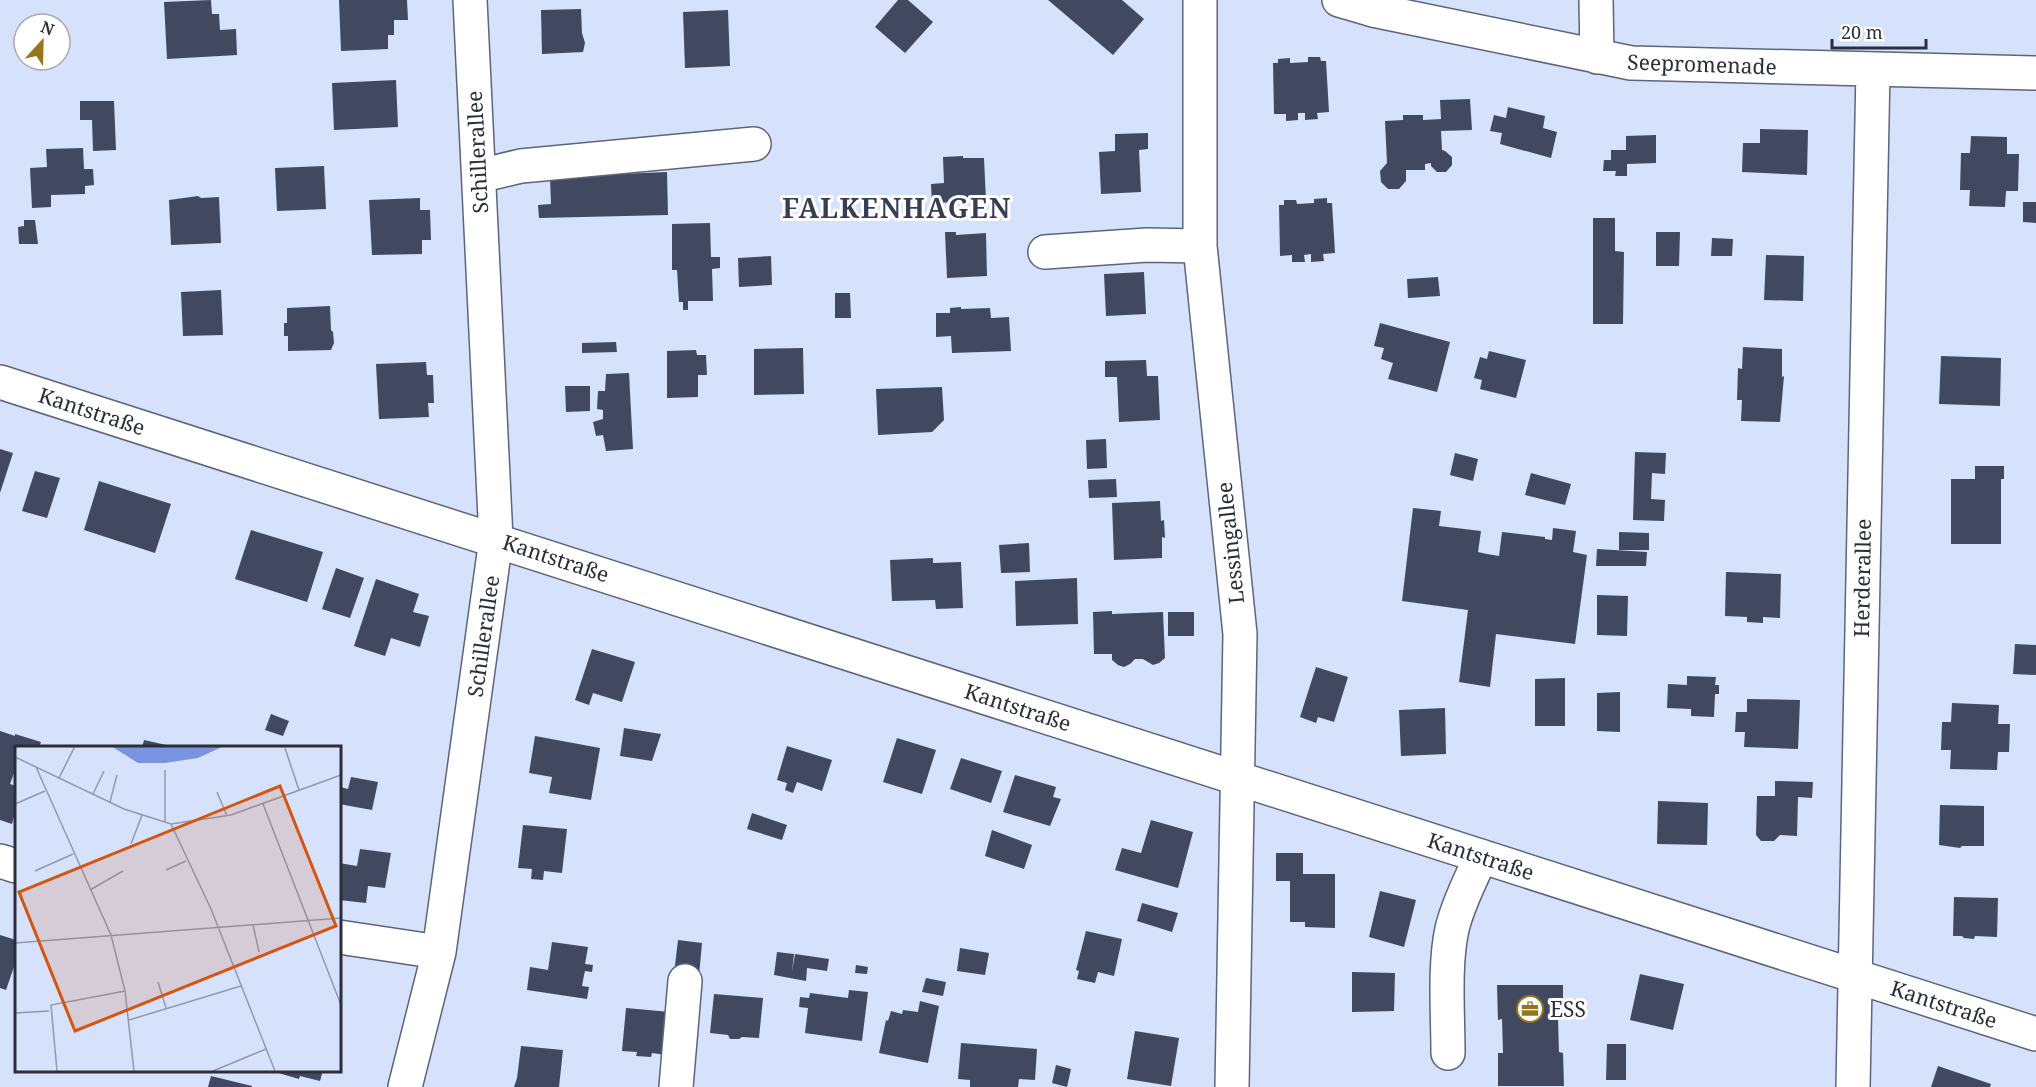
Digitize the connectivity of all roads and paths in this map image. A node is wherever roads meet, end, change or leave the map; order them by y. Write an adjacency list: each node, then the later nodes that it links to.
1 (470, 0): 9 (street, Schillerallee)
2 (1200, 0): 10 (street, Lessingallee)
3 (1339, 0): 5 (street, Seepromenade)
4 (1596, 0): 5 (street)
5 (1597, 57): 6 (street, Seepromenade)
6 (1873, 69): 7 (street, Seepromenade); 20 (street, Herderallee)
7 (2036, 73)
8 (754, 144): 9 (street)
9 (479, 176): 13 (street, Schillerallee)
10 (1200, 246): 11 (street); 14 (street, Lessingallee)
11 (1045, 252)
12 (0, 382): 13 (street, Kantstraße)
13 (496, 539): 14 (street, Kantstraße); 19 (street, Schillerallee)
14 (1237, 777): 15 (street, Kantstraße); 26 (street, Lessingallee)
15 (1481, 856): 20 (street, Kantstraße); 23 (street)
16 (0, 861): 17 (street)
17 (15, 866)
18 (340, 937): 19 (street)
19 (439, 952): 24 (street, Schillerallee)
20 (1854, 975): 22 (street, Kantstraße); 27 (street, Herderallee)
21 (685, 981): 25 (street)
22 (2036, 1034)
23 (1448, 1053)
24 (405, 1087)
25 (676, 1087)
26 (1232, 1087)
27 (1853, 1087)

